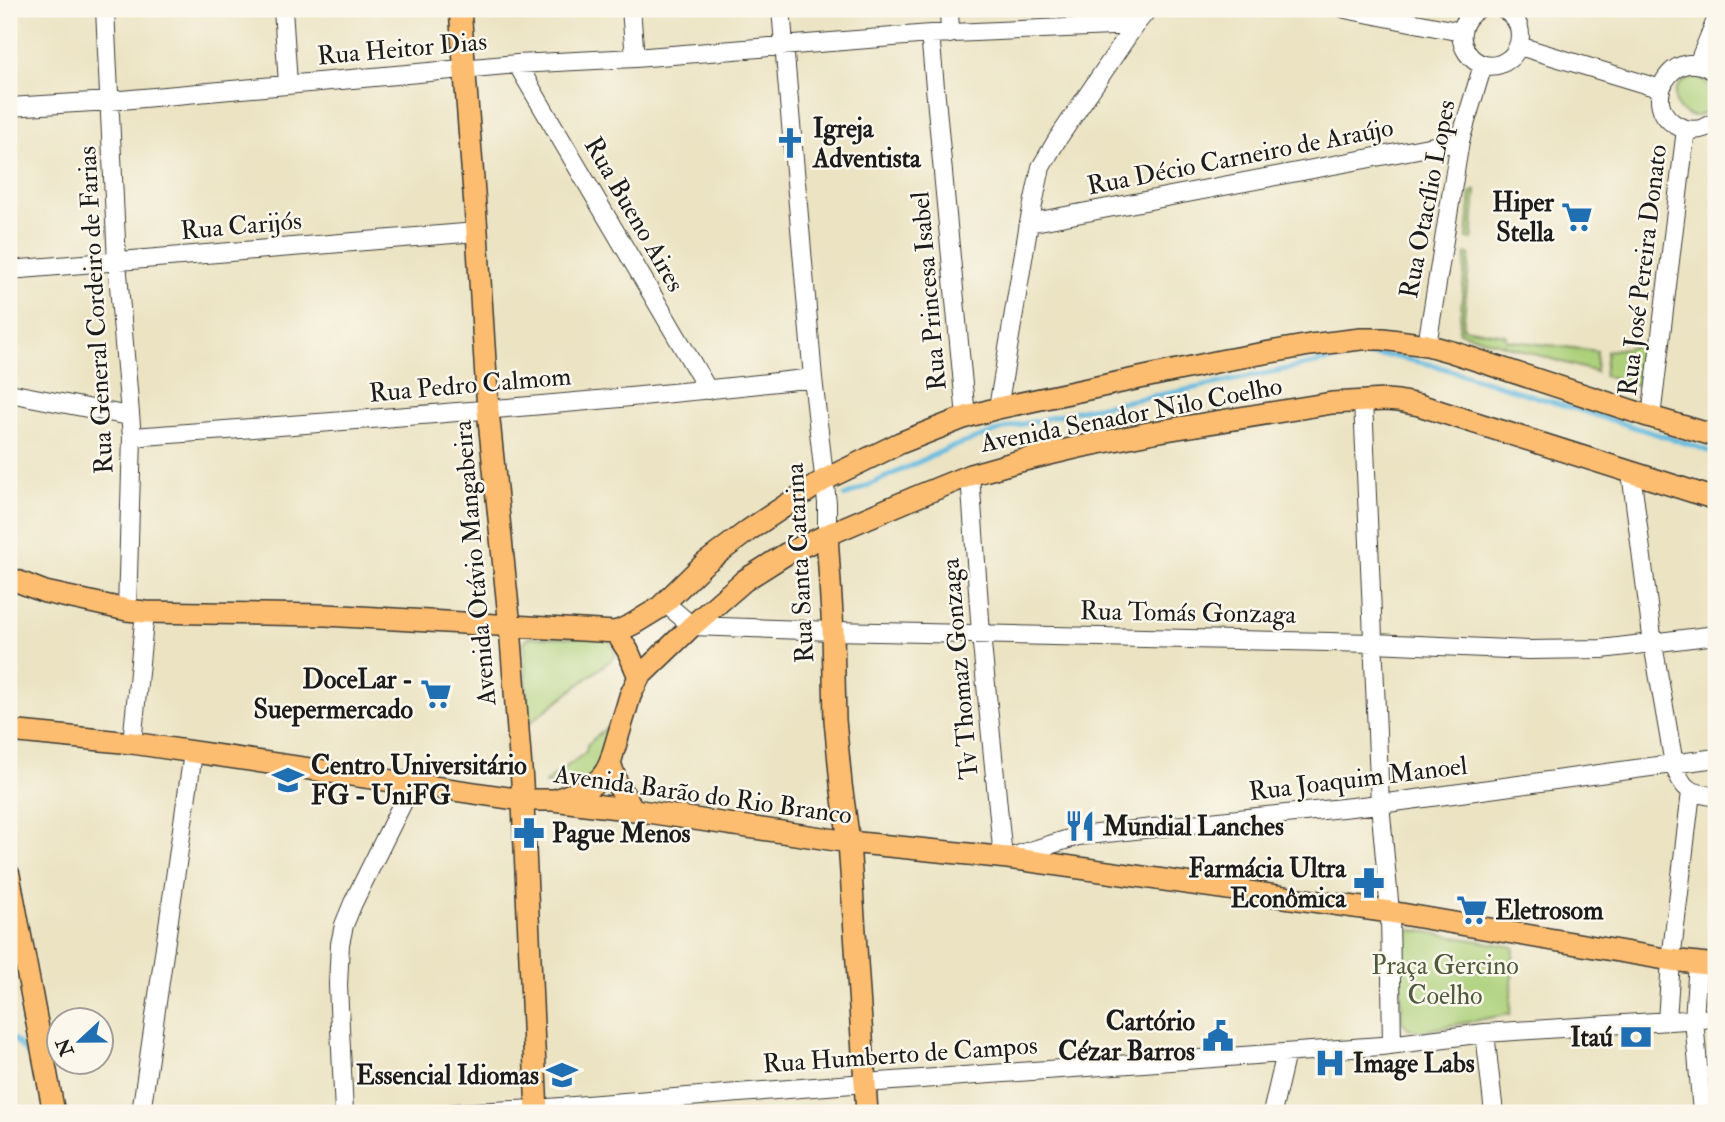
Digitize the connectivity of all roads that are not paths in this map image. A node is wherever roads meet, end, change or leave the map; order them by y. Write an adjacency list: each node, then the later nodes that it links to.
1 (105, 9): 26 (street, Rua General Cordeiro de Farias)
2 (283, 9): 24 (street)
3 (460, 9): 22 (main road, Avenida Otávio Mangabeira)
4 (631, 9): 18 (street)
5 (781, 9): 16 (street, Rua Santa Catarina)
6 (949, 9): 15 (street)
7 (1147, 9): 11 (street)
8 (1345, 9): 13 (street)
9 (1478, 9): 13 (street)
10 (1503, 9): 17 (street)
11 (1126, 20): 15 (street, Rua Heitor Dias); 31 (street)
12 (1716, 20): 20 (street)
13 (1461, 32): 21 (street)
14 (930, 34): 15 (street, Rua Heitor Dias); 16 (street, Rua Heitor Dias); 43 (street, Rua Princesa Isabel)
15 (950, 34)
16 (784, 46): 18 (street, Rua Heitor Dias); 36 (street, Rua Santa Catarina)
17 (1519, 47): 21 (street); 25 (street)
18 (635, 58): 19 (street, Rua Heitor Dias)
19 (517, 64): 22 (street, Rua Heitor Dias); 37 (street, Rua Bueno Aires)
20 (1698, 64): 23 (street); 25 (street)
21 (1483, 65): 30 (street, Rua Otacílio Lopes)
22 (465, 69): 24 (street, Rua Heitor Dias); 32 (main road, Avenida Otávio Mangabeira)
23 (1716, 73)
24 (288, 85): 26 (street, Rua Heitor Dias)
25 (1661, 89): 29 (street)
26 (110, 101): 27 (street, Rua Heitor Dias); 33 (street, Rua General Cordeiro de Farias)
27 (9, 107)
28 (1716, 121): 29 (street)
29 (1686, 129): 44 (street, Rua José Pereira Donato)
30 (1460, 141): 31 (street, Rua Décio Carneiro de Araújo); 35 (street, Rua Otacílio Lopes)
31 (1029, 223): 40 (street)
32 (477, 232): 33 (street, Rua Carijós); 41 (main road, Avenida Otávio Mangabeira)
33 (117, 262): 34 (street, Rua Carijós); 42 (street, Rua General Cordeiro de Farias)
34 (9, 270)
35 (1427, 345): 40 (main road, Avenida Senador Nilo Coelho); 44 (main road, Avenida Senador Nilo Coelho)
36 (813, 378): 37 (street, Rua Pedro Calmom); 49 (street, Rua Santa Catarina)
37 (708, 390): 41 (street, Rua Pedro Calmom)
38 (9, 393): 42 (street)
39 (1363, 401): 47 (main road, Avenida Senador Nilo Coelho); 48 (main road, Avenida Senador Nilo Coelho); 61 (street)
40 (998, 408): 43 (main road, Avenida Senador Nilo Coelho)
41 (488, 410): 46 (street, Rua Pedro Calmom); 56 (main road, Avenida Otávio Mangabeira)
42 (129, 416): 46 (street, Rua General Cordeiro de Farias)
43 (966, 417): 49 (main road, Avenida Senador Nilo Coelho)
44 (1651, 417): 45 (main road, Avenida Senador Nilo Coelho)
45 (1716, 436)
46 (132, 437): 54 (street, Rua General Cordeiro de Farias)
47 (1631, 472): 50 (main road, Avenida Senador Nilo Coelho); 62 (street)
48 (970, 475): 51 (main road, Avenida Senador Nilo Coelho); 59 (street, Tv Thomaz Gonzaga)
49 (824, 480): 51 (street, Rua Santa Catarina); 53 (main road, Avenida Senador Nilo Coelho)
50 (1716, 499)
51 (827, 535): 55 (main road, Avenida Senador Nilo Coelho); 57 (main road, Rua Santa Catarina)
52 (9, 579): 54 (main road)
53 (666, 603): 55 (street); 58 (main road, Avenida Senador Nilo Coelho)
54 (136, 611): 56 (main road); 65 (street, Rua General Cordeiro de Farias)
55 (692, 626): 57 (street, Rua Tomás Gonzaga); 63 (main road, Avenida Senador Nilo Coelho)
56 (510, 627): 58 (main road); 73 (main road, Avenida Otávio Mangabeira)
57 (833, 631): 59 (street, Rua Tomás Gonzaga); 77 (main road, Rua Santa Catarina)
58 (616, 632): 63 (main road)
59 (981, 634): 61 (street, Rua Tomás Gonzaga); 78 (street, Tv Thomaz Gonzaga)
60 (1716, 635): 62 (street, Rua Tomás Gonzaga)
61 (1374, 643): 62 (street, Rua Tomás Gonzaga); 75 (street)
62 (1653, 643): 69 (street)
63 (639, 677): 68 (main road, Avenida Senador Nilo Coelho)
64 (9, 731): 65 (main road, Avenida Barão do Rio Branco)
65 (132, 743): 66 (main road, Avenida Barão do Rio Branco)
66 (193, 753): 70 (main road, Avenida Barão do Rio Branco); 92 (street)
67 (1716, 758): 69 (street, Rua Joaquim Manoel)
68 (610, 763): 74 (main road, Avenida Senador Nilo Coelho); 76 (main road)
69 (1674, 764): 71 (street); 75 (street, Rua Joaquim Manoel)
70 (412, 784): 73 (main road, Avenida Barão do Rio Branco); 93 (street)
71 (1690, 792): 72 (street); 81 (street)
72 (1716, 797)
73 (523, 800): 74 (main road, Avenida Barão do Rio Branco); 90 (main road, Avenida Otávio Mangabeira)
74 (553, 800): 76 (main road, Avenida Barão do Rio Branco)
75 (1380, 804): 78 (street, Rua Joaquim Manoel); 80 (street)
76 (635, 810): 77 (main road, Avenida Barão do Rio Branco)
77 (849, 842): 78 (main road, Avenida Barão do Rio Branco); 89 (main road, Rua Santa Catarina)
78 (1006, 858): 80 (main road, Avenida Barão do Rio Branco)
79 (9, 875): 91 (main road)
80 (1390, 912): 81 (main road); 87 (street)
81 (1671, 960): 82 (main road); 85 (street)
82 (1707, 964): 84 (street)
83 (1716, 1018): 84 (street)
84 (1694, 1019): 85 (street); 98 (street)
85 (1667, 1021): 86 (street)
86 (1485, 1032): 87 (street); 97 (street)
87 (1392, 1045): 88 (street, Rua Humberto de Campos)
88 (1286, 1053): 89 (street, Rua Humberto de Campos); 96 (street)
89 (866, 1083): 90 (street, Rua Humberto de Campos); 95 (main road, Rua Santa Catarina)
90 (536, 1111): 94 (street, Rua Humberto de Campos)
91 (54, 1113)
92 (141, 1113)
93 (344, 1113)
94 (453, 1113)
95 (867, 1113)
96 (1272, 1113)
97 (1494, 1113)
98 (1702, 1113)

